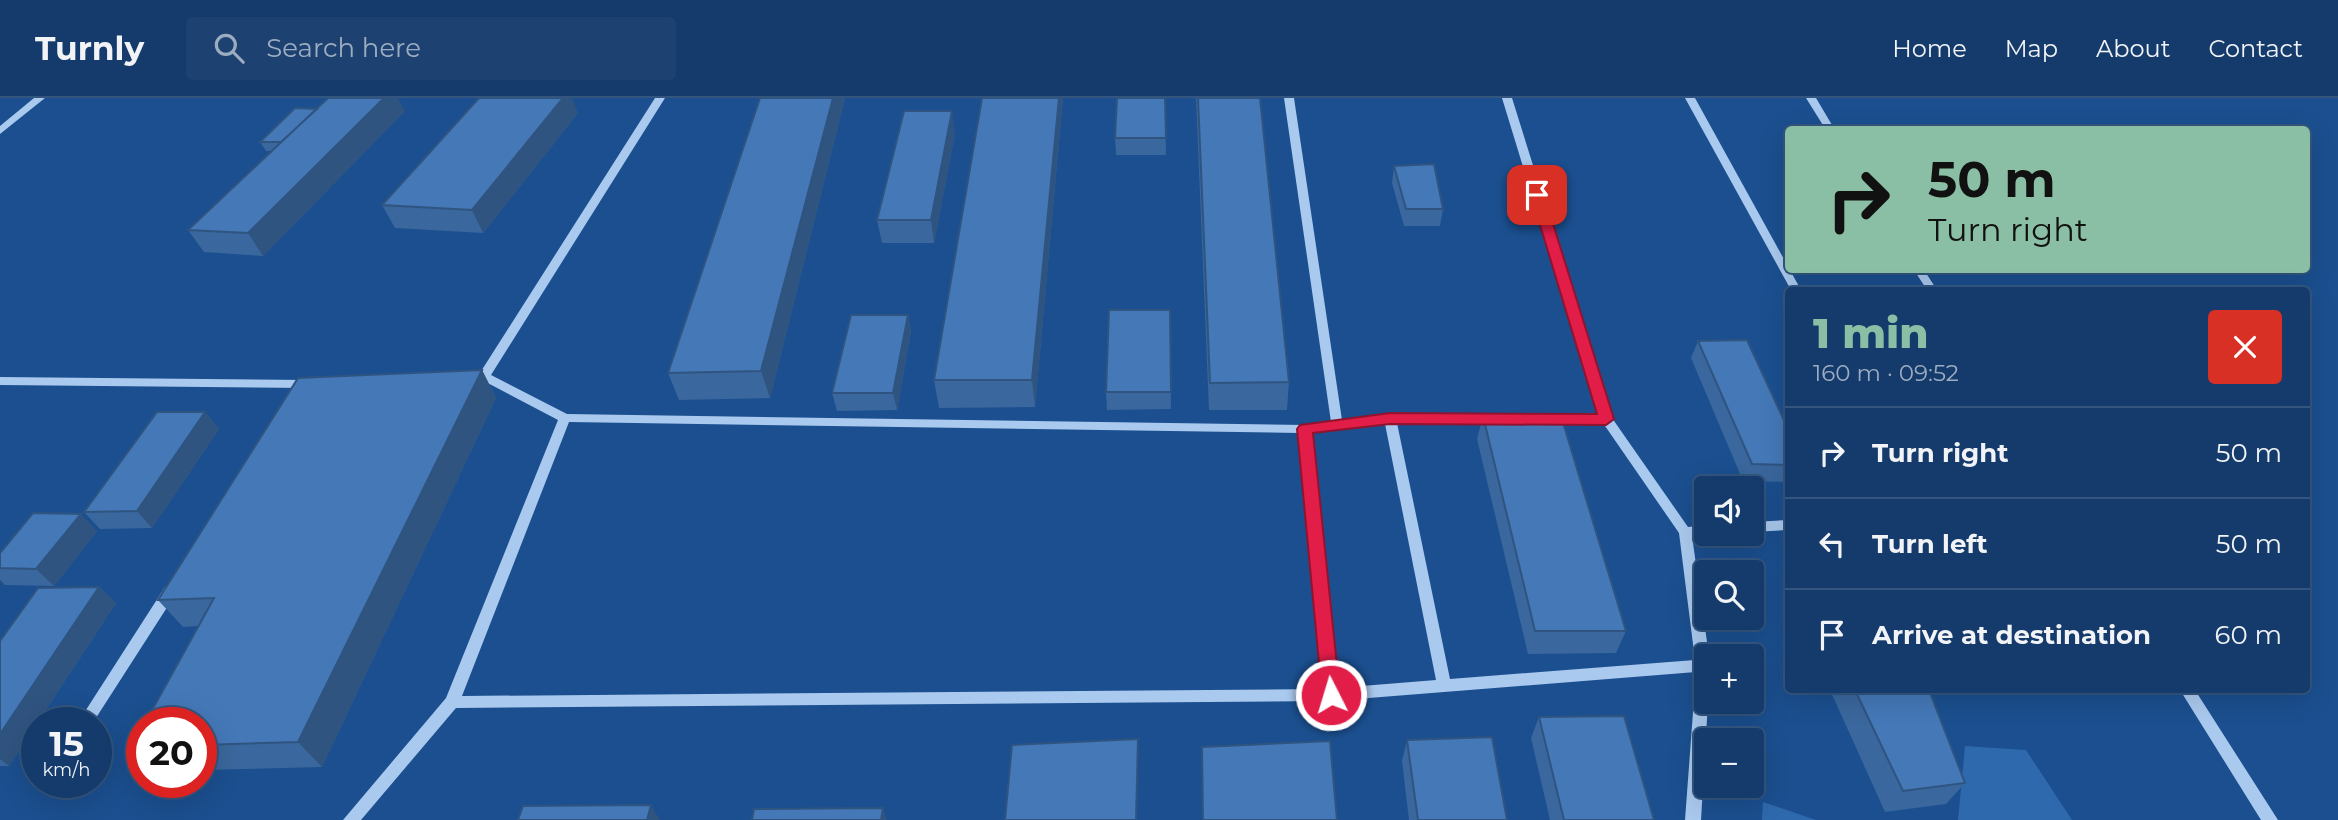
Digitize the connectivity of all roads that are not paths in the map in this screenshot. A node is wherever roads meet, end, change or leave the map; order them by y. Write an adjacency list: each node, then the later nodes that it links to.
1 (40, 98): 8 (street)
2 (660, 98): 10 (street)
3 (1289, 98): 19 (street)
4 (1507, 98): 18 (street)
5 (1690, 98): 9 (street)
6 (1811, 98): 7 (street)
7 (1828, 126)
8 (0, 131)
9 (1785, 270)
10 (484, 376): 11 (street); 14 (street)
11 (470, 377)
12 (0, 381): 13 (street)
13 (307, 388)
14 (565, 418): 20 (street); 31 (street)
15 (1390, 419): 16 (street); 19 (street); 28 (street)
16 (1512, 419)
17 (1525, 419): 18 (street)
18 (1606, 419): 24 (street)
19 (1337, 425): 20 (street)
20 (1305, 429): 30 (street)
21 (1785, 525): 22 (street)
22 (1764, 526)
23 (1694, 531): 24 (street)
24 (1685, 532): 26 (street)
25 (178, 579): 32 (street)
26 (1700, 644)
27 (1694, 666): 28 (street)
28 (1444, 686): 30 (street)
29 (2189, 693): 36 (street)
30 (1331, 695): 31 (street)
31 (452, 702): 34 (street)
32 (95, 707)
33 (1700, 714): 35 (street)
34 (351, 820)
35 (1693, 820)
36 (2270, 820)

